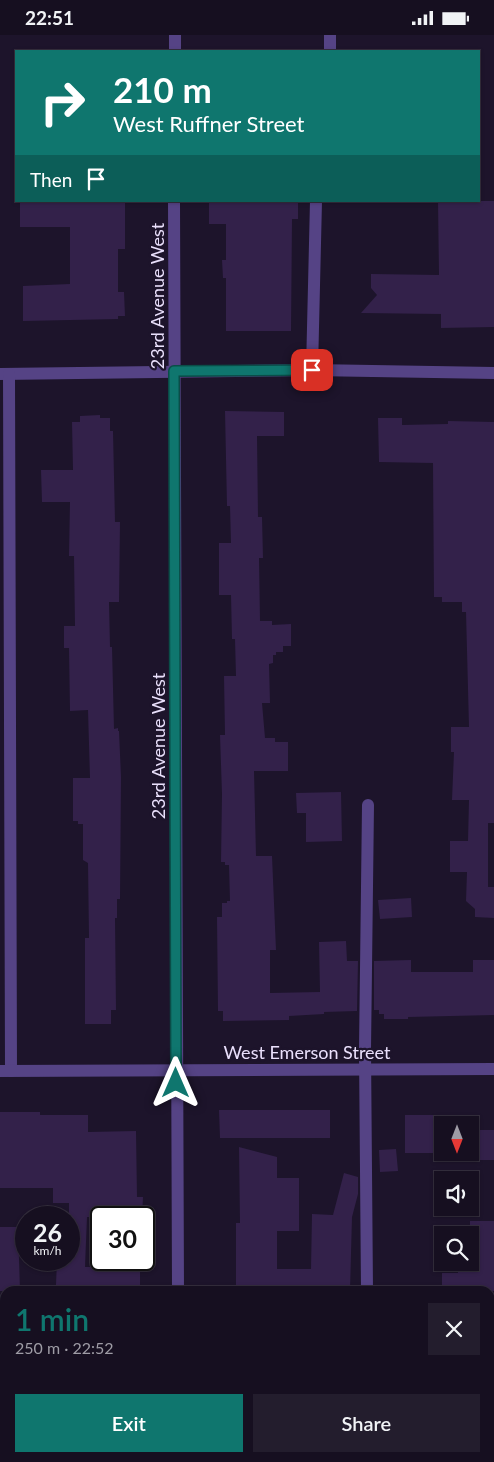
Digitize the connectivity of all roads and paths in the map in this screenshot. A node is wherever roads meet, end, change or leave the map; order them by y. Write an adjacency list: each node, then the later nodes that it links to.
1 (175, 35): 3 (street)
2 (330, 35): 4 (street)
3 (175, 50)
4 (330, 50)
5 (174, 202): 8 (street, 23rd Avenue West)
6 (316, 202): 7 (street)
7 (312, 370): 8 (street); 9 (street)
8 (174, 371): 10 (street); 14 (street, 23rd Avenue West)
9 (494, 373)
10 (4, 374): 15 (street)
11 (368, 805): 12 (street)
12 (365, 1069): 13 (street, West Emerson Street); 14 (street, West Emerson Street); 17 (street)
13 (494, 1069)
14 (176, 1070): 15 (street, West Emerson Street); 16 (street, 23rd Avenue West)
15 (6, 1071)
16 (178, 1286)
17 (367, 1286)

